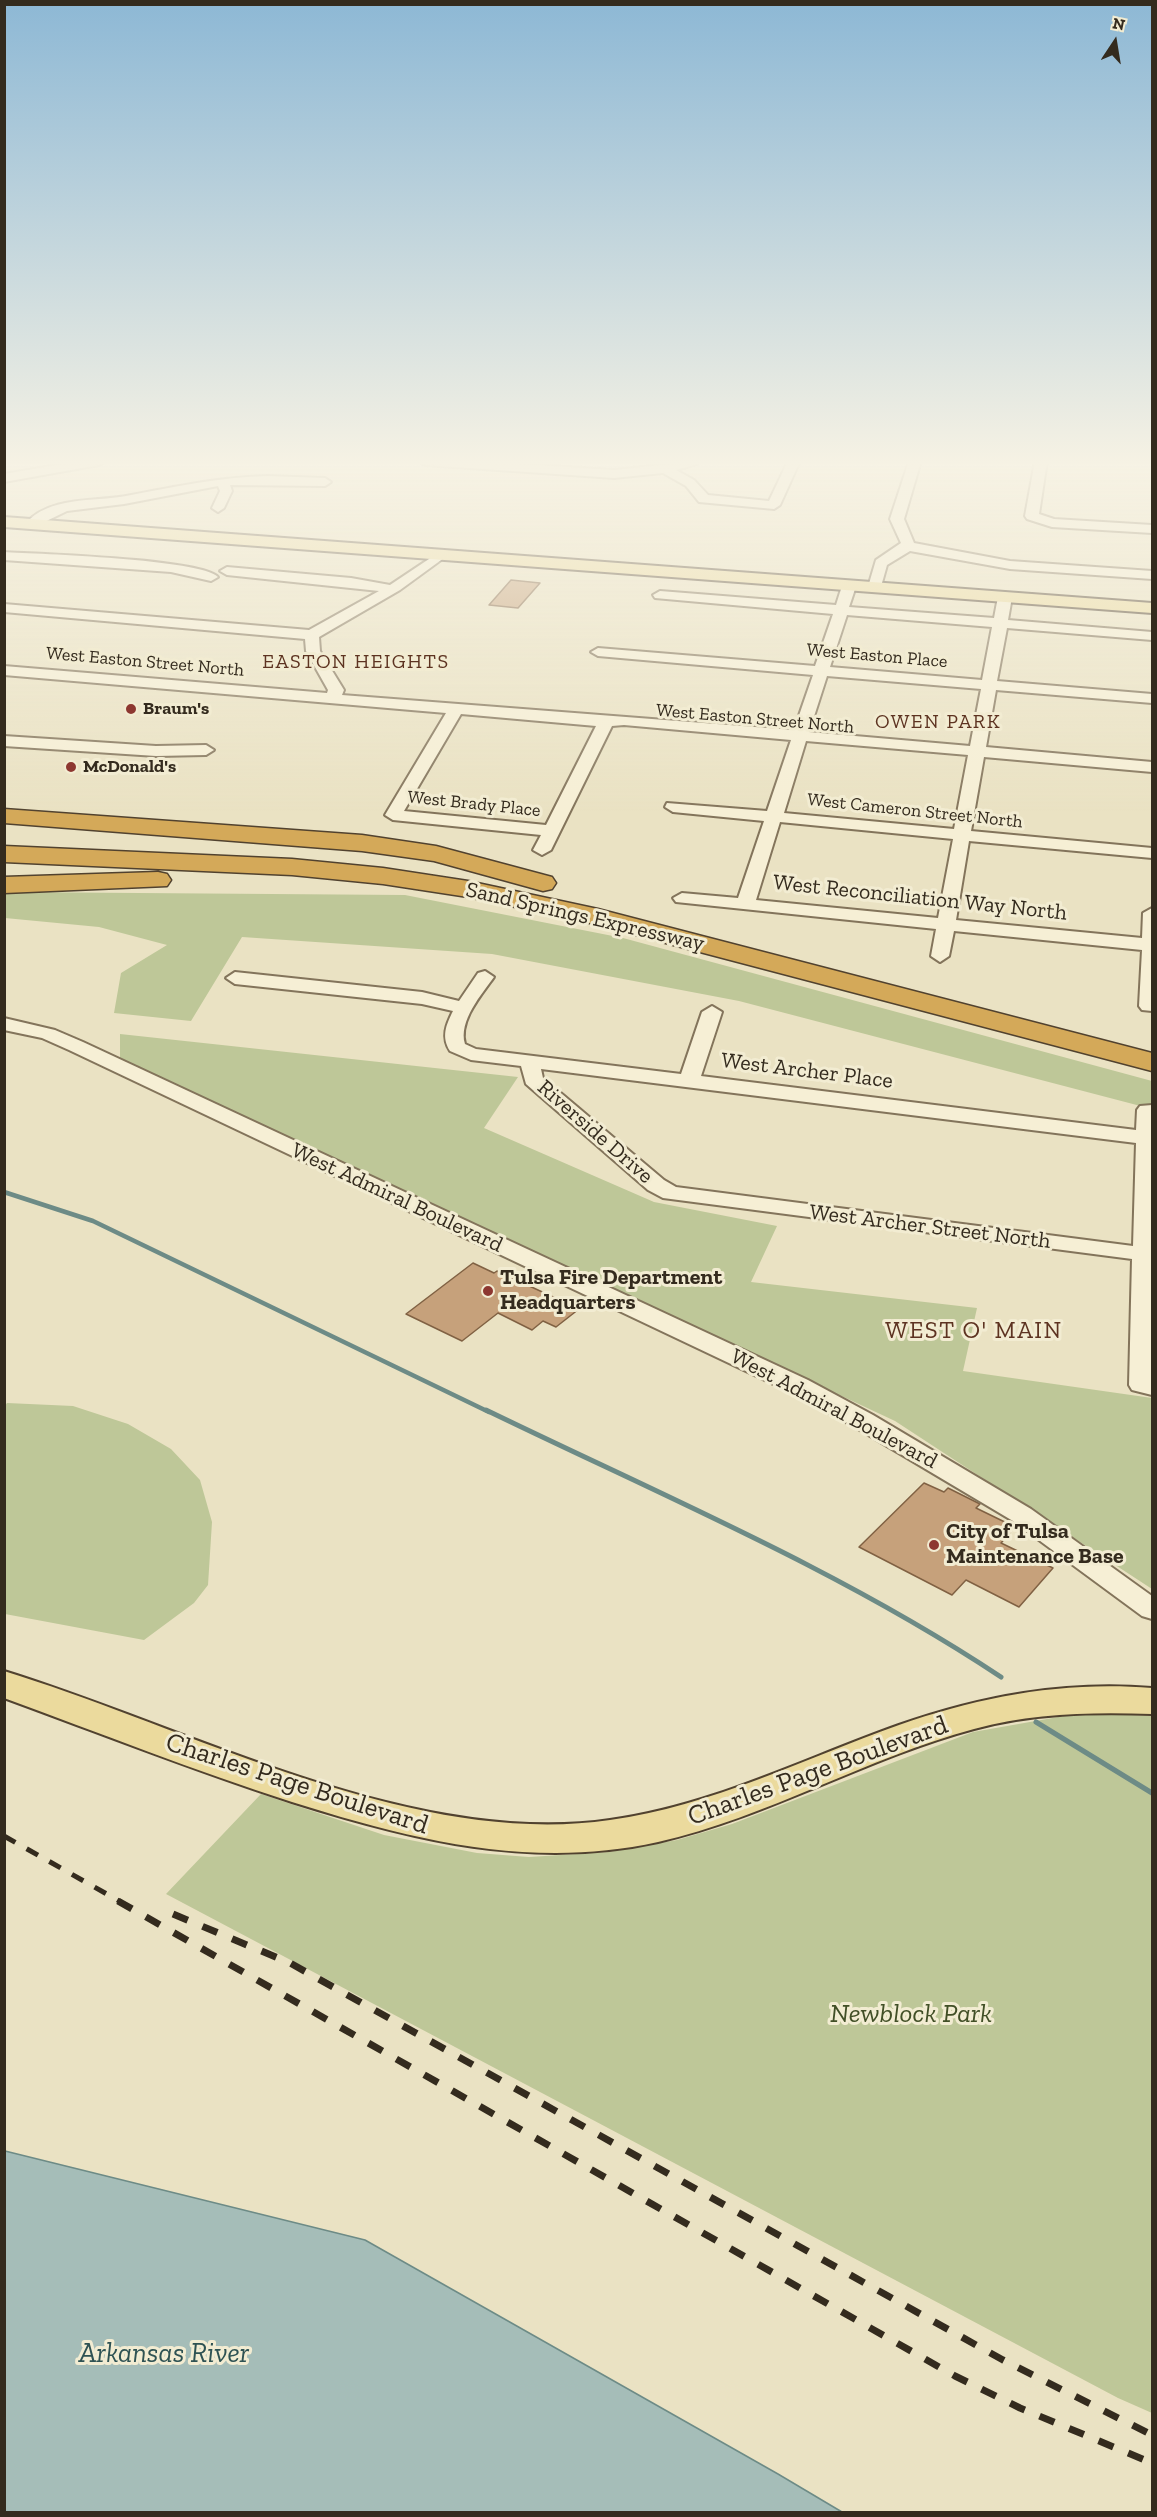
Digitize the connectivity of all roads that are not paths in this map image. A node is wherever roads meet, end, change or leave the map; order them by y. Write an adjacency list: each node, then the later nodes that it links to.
1 (311, 578): 7 (street)
2 (413, 578): 7 (street)
3 (750, 578): 5 (main road)
4 (876, 578): 6 (street)
5 (849, 586): 6 (main road); 12 (street)
6 (874, 587): 9 (main road)
7 (390, 588): 14 (street)
8 (660, 595): 12 (street)
9 (1005, 597): 11 (main road); 13 (street)
10 (4, 608): 14 (street)
11 (1152, 608)
12 (842, 610): 13 (street); 18 (street)
13 (1000, 623): 15 (street); 19 (street)
14 (312, 634): 20 (street)
15 (1152, 636)
16 (598, 652): 18 (street, West Easton Place)
17 (4, 669): 20 (street, West Easton Street North)
18 (821, 671): 19 (street, West Easton Place); 24 (street)
19 (990, 686): 21 (street, West Easton Place); 27 (street)
20 (332, 699): 22 (street, West Easton Street North)
21 (1152, 699)
22 (456, 709): 23 (street, West Easton Street North); 32 (street, West Brady Place)
23 (606, 722): 24 (street, West Easton Street North); 32 (street)
24 (799, 739): 27 (street, West Easton Street North); 31 (street)
25 (4, 741): 26 (street)
26 (206, 750)
27 (976, 755): 28 (street, West Easton Street North); 33 (street)
28 (1146, 770)
29 (673, 807): 31 (street, West Cameron Street North)
30 (4, 816): 40 (highway)
31 (774, 817): 33 (street, West Cameron Street North); 42 (street)
32 (551, 831): 35 (street)
33 (961, 835): 36 (street, West Cameron Street North); 44 (street)
34 (4, 839): 40 (highway, Sand Springs Expressway)
35 (542, 850)
36 (1152, 853)
37 (4, 854): 39 (highway, Sand Springs Expressway)
38 (4, 885): 39 (highway)
39 (468, 889): 55 (highway, Sand Springs Expressway)
40 (591, 896): 53 (highway, Sand Springs Expressway)
41 (682, 898): 42 (street, West Reconciliation Way North)
42 (745, 905): 44 (street, West Reconciliation Way North)
43 (1152, 913): 45 (street)
44 (945, 925): 45 (street, West Reconciliation Way North); 46 (street)
45 (1152, 945): 50 (street)
46 (940, 956)
47 (485, 977): 49 (street)
48 (235, 978): 49 (street)
49 (462, 1006): 54 (street, West Archer Place)
50 (1149, 1006)
51 (712, 1012): 56 (street)
52 (4, 1024): 62 (street, West Admiral Boulevard)
53 (1152, 1041)
54 (530, 1062): 56 (street, West Archer Place); 59 (street, Riverside Drive)
55 (1152, 1062)
56 (689, 1081): 58 (street, West Archer Place)
57 (1147, 1110): 58 (street)
58 (1146, 1138): 60 (street)
59 (707, 1199): 60 (street, West Archer Street North)
60 (1147, 1255): 61 (street)
61 (1147, 1386)
62 (1152, 1609)
63 (4, 1684): 64 (main road, Charles Page Boulevard)
64 (1152, 1701)

